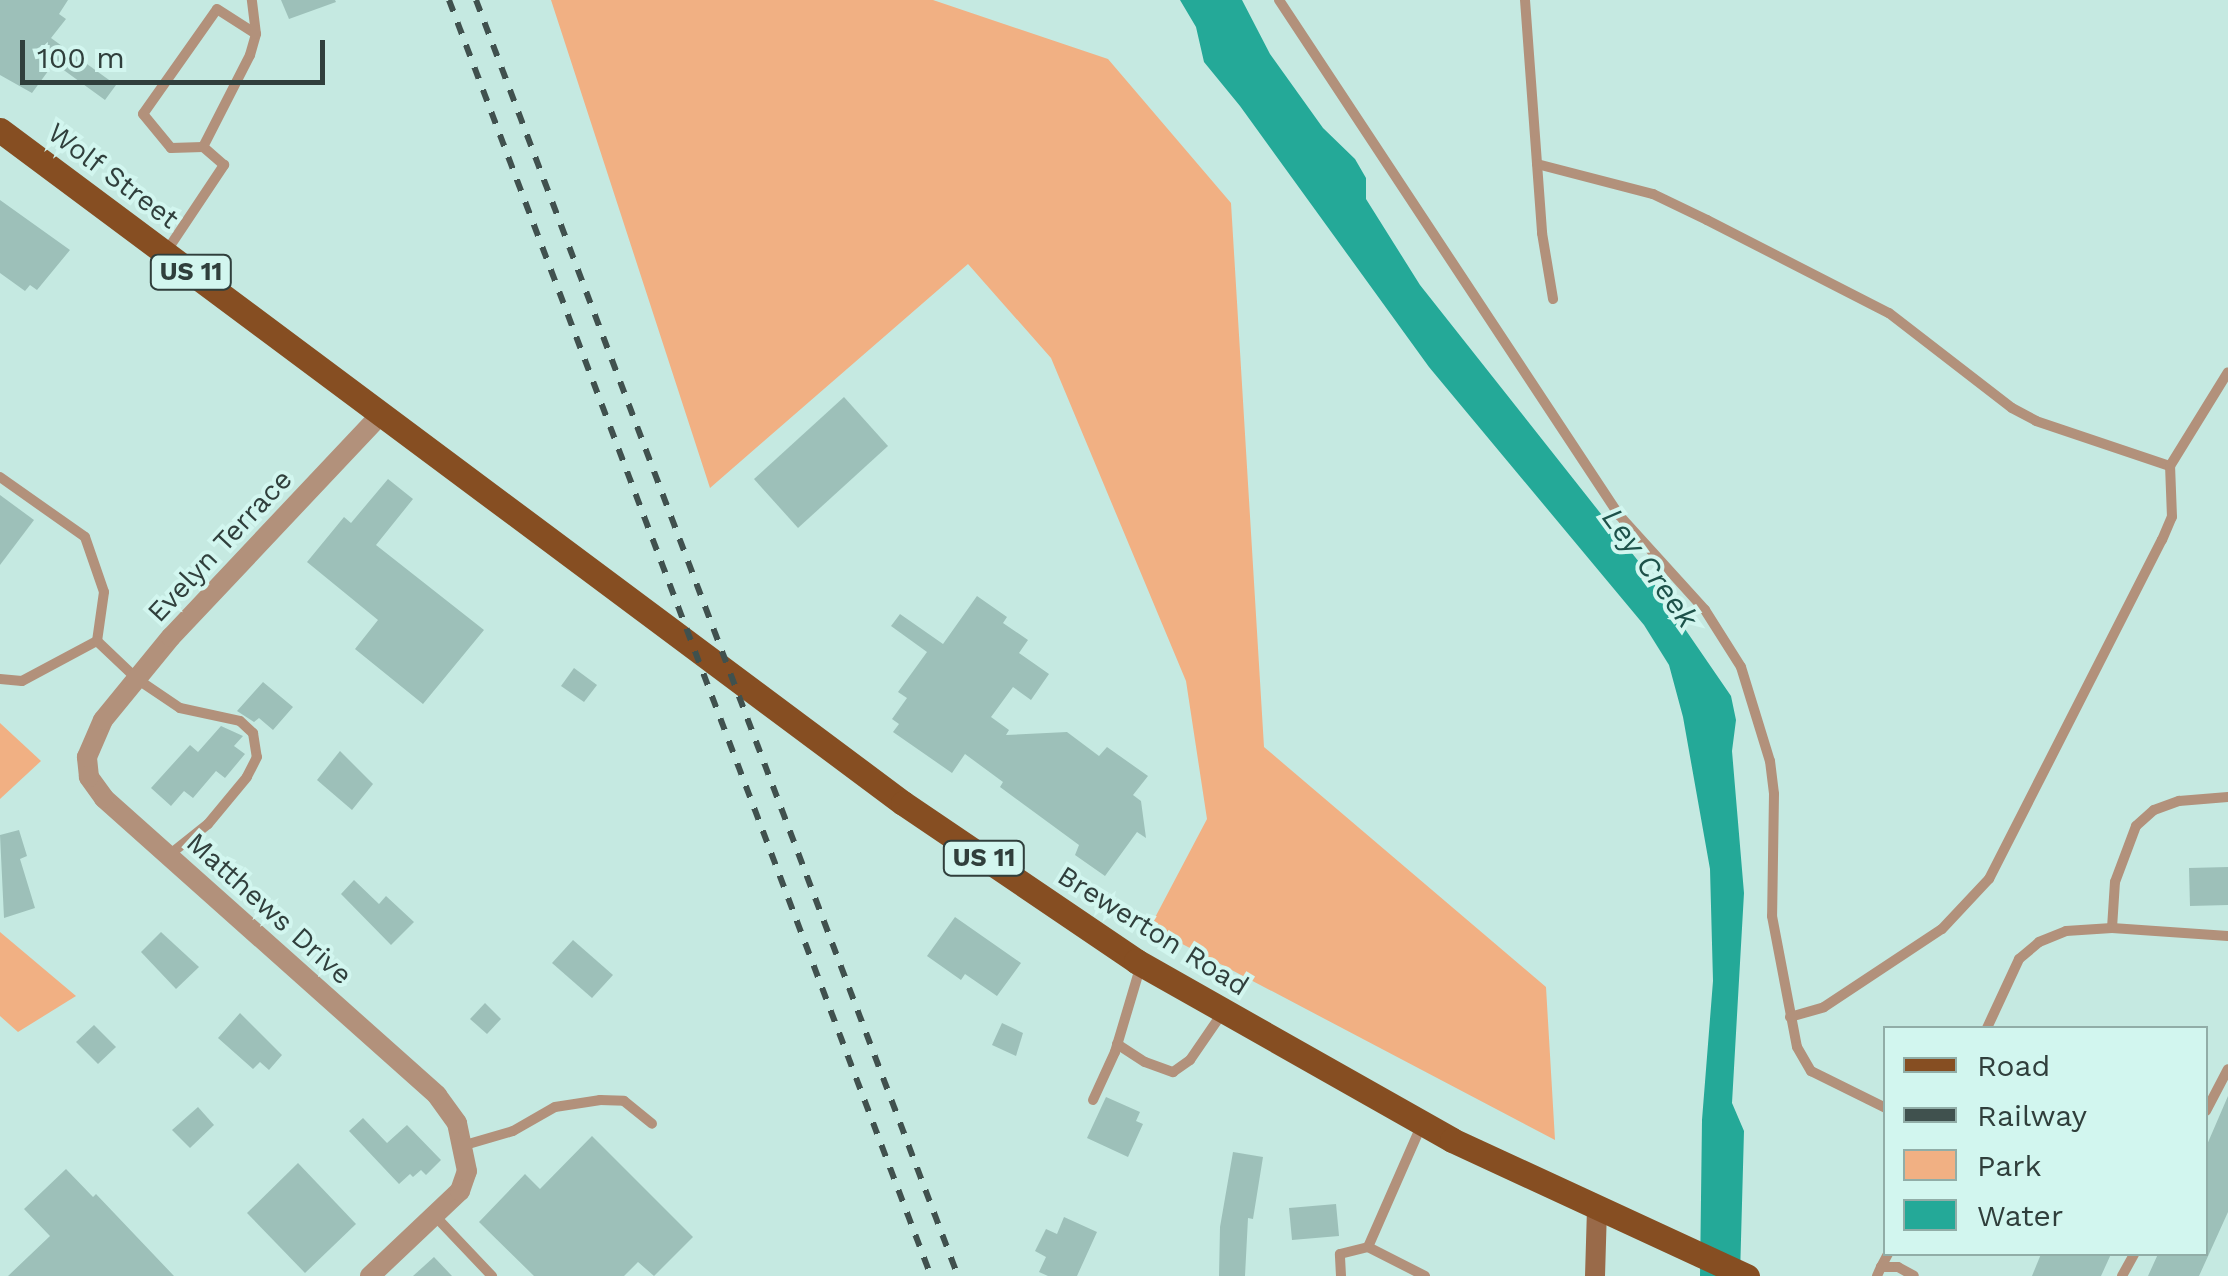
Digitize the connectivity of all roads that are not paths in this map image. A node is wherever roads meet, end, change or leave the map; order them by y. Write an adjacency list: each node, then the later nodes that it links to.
1 (252, 0): 4 (lane)
2 (1280, 0): 24 (lane)
3 (1525, 0): 7 (lane)
4 (256, 34): 6 (lane); 6 (lane)
5 (0, 130): 8 (main road, Wolf Street / US 11)
6 (203, 148): 8 (lane)
7 (1537, 164): 9 (lane); 12 (lane)
8 (166, 253): 11 (main road, Wolf Street / US 11)
9 (1553, 300)
10 (2228, 372): 12 (lane)
11 (382, 414): 16 (street, Evelyn Terrace); 22 (main road, Brewerton Road / US 11)
12 (2170, 466): 24 (lane)
13 (0, 478): 14 (lane)
14 (97, 641): 15 (lane); 16 (lane)
15 (0, 679)
16 (136, 679): 17 (street, Evelyn Terrace); 19 (lane)
17 (103, 720): 19 (street, Matthews Drive)
18 (2228, 797): 20 (lane)
19 (168, 856): 33 (street, Matthews Drive)
20 (2112, 928): 21 (lane); 25 (lane)
21 (2228, 936)
22 (1141, 964): 23 (main road, Brewerton Road / US 11); 26 (lane)
23 (1222, 1012): 26 (lane); 32 (main road, Brewerton Road / US 11)
24 (1790, 1017): 29 (lane)
25 (1988, 1026)
26 (1117, 1044): 28 (lane)
27 (2228, 1069): 30 (lane)
28 (1094, 1100)
29 (1883, 1107)
30 (2208, 1107)
31 (652, 1124): 33 (lane)
32 (1422, 1124): 34 (main road, Brewerton Road / US 11); 36 (lane)
33 (465, 1145): 35 (street)
34 (1597, 1208): 42 (street); 43 (main road, Brewerton Road / US 11)
35 (435, 1216): 38 (street); 39 (lane)
36 (1368, 1247): 40 (lane); 41 (lane)
37 (1879, 1271): 44 (lane)
38 (370, 1276)
39 (492, 1276)
40 (1341, 1276)
41 (1425, 1276)
42 (1595, 1276)
43 (1748, 1276)
44 (1914, 1276)

